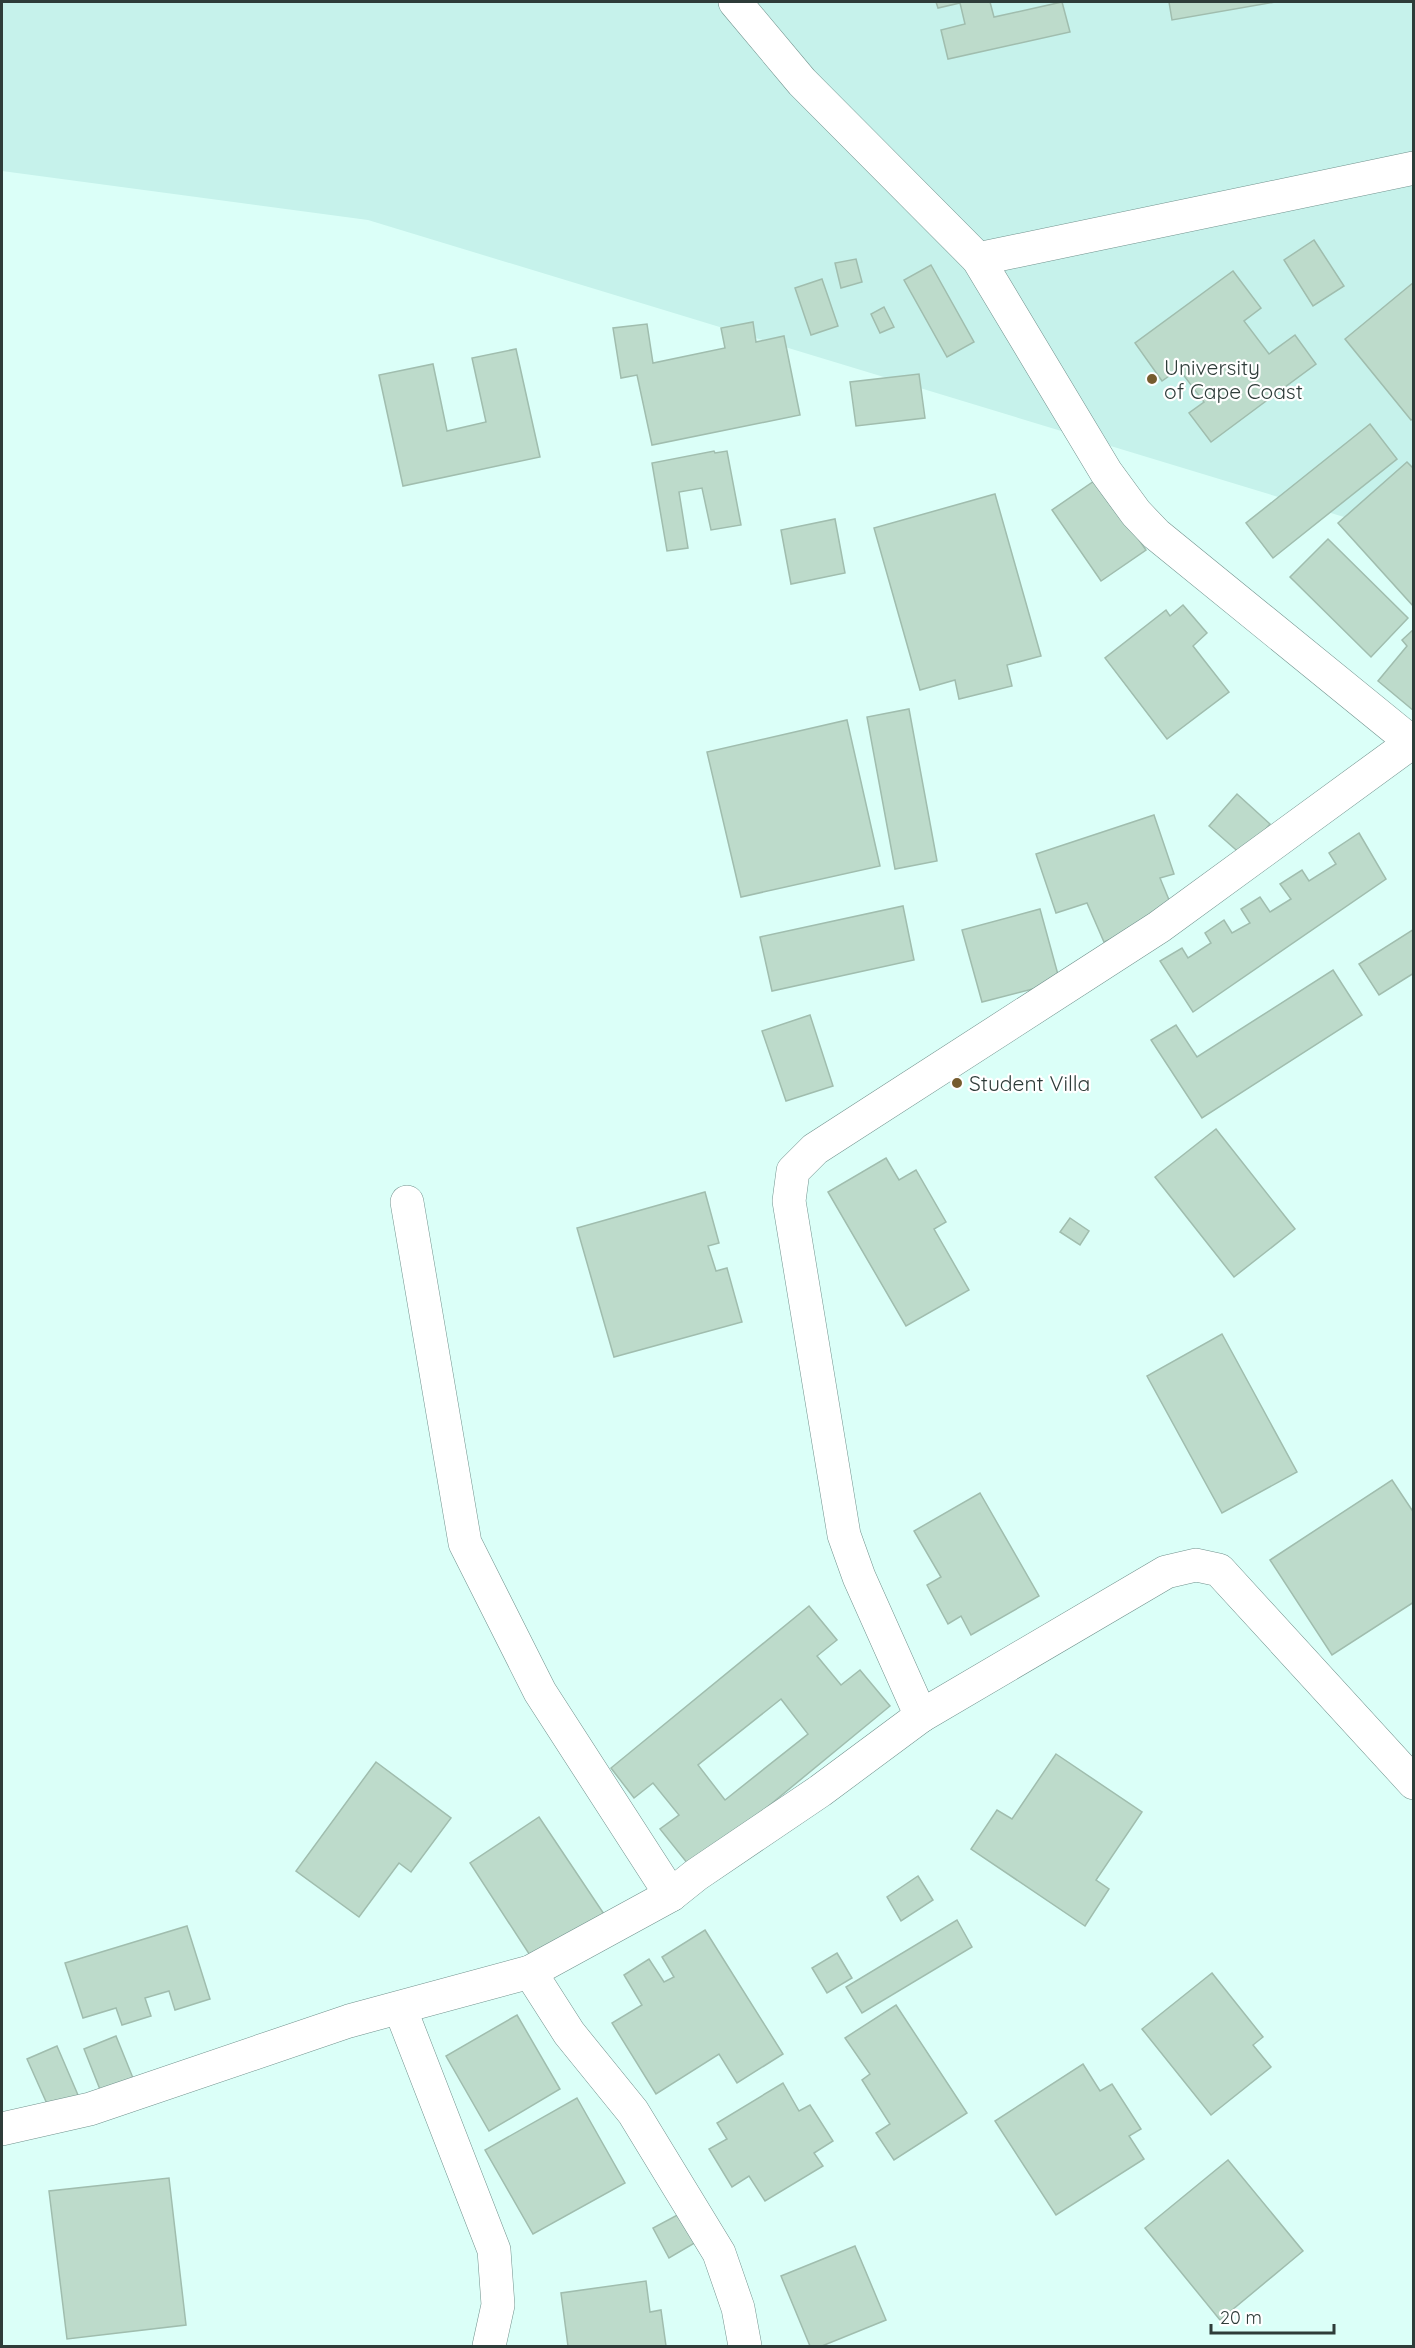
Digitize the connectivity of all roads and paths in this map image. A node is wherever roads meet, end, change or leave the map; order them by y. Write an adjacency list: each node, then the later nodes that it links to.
1 (735, 2): 3 (street)
2 (1413, 168): 3 (street)
3 (978, 259): 4 (street)
4 (1412, 743): 6 (street)
5 (407, 1202): 8 (street)
6 (921, 1716): 7 (street); 8 (street)
7 (1413, 1783)
8 (671, 1896): 9 (street)
9 (530, 1972): 10 (street); 13 (street)
10 (400, 2008): 11 (street); 12 (street)
11 (2, 2129)
12 (489, 2346)
13 (745, 2346)

